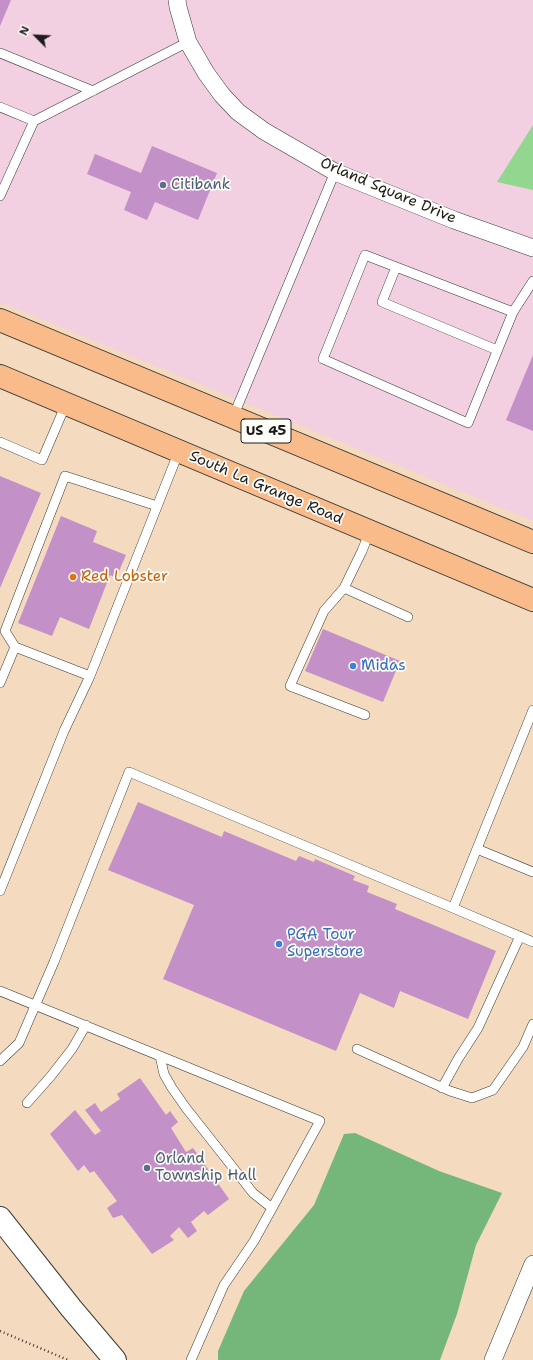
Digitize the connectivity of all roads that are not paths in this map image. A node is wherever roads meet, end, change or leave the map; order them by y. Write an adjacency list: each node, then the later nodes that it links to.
1 (177, 0): 2 (street, Orland Square Drive)
2 (188, 42): 4 (lane); 7 (street, Orland Square Drive)
3 (0, 54): 4 (lane)
4 (93, 91): 6 (lane)
5 (0, 108): 6 (lane)
6 (34, 121): 8 (lane)
7 (335, 172): 9 (street, Orland Square Drive); 17 (lane)
8 (0, 196)
9 (533, 248)
10 (396, 267): 12 (lane); 14 (lane); 14 (lane)
11 (533, 281): 12 (lane)
12 (513, 312): 14 (lane)
13 (0, 320): 17 (highway, US 45)
14 (497, 350)
15 (0, 376): 16 (highway, South La Grange Road)
16 (66, 404): 18 (lane); 19 (highway, South La Grange Road)
17 (233, 417): 22 (highway, US 45)
18 (0, 442)
19 (179, 451): 20 (lane); 21 (highway, South La Grange Road)
20 (157, 506): 26 (lane); 27 (lane)
21 (370, 531): 23 (lane); 24 (highway, South La Grange Road)
22 (533, 542)
23 (344, 588): 25 (lane); 30 (lane)
24 (533, 600)
25 (408, 617)
26 (15, 647): 27 (lane); 28 (lane)
27 (90, 676): 33 (lane)
28 (0, 682)
29 (533, 710): 31 (lane)
30 (365, 715)
31 (477, 849): 32 (lane); 34 (lane)
32 (533, 872)
33 (0, 891)
34 (453, 908): 35 (lane); 38 (lane)
35 (520, 936): 36 (lane); 44 (lane)
36 (533, 942)
37 (0, 991): 38 (lane)
38 (36, 1005): 40 (lane); 43 (lane)
39 (533, 1024): 44 (lane)
40 (86, 1025): 42 (lane); 45 (lane)
41 (358, 1049): 44 (lane)
42 (160, 1056): 46 (lane); 46 (lane)
43 (0, 1062)
44 (442, 1088)
45 (27, 1103)
46 (272, 1208): 50 (lane)
47 (0, 1218): 49 (street)
48 (533, 1264): 51 (street)
49 (115, 1360)
50 (191, 1360)
51 (493, 1360)

